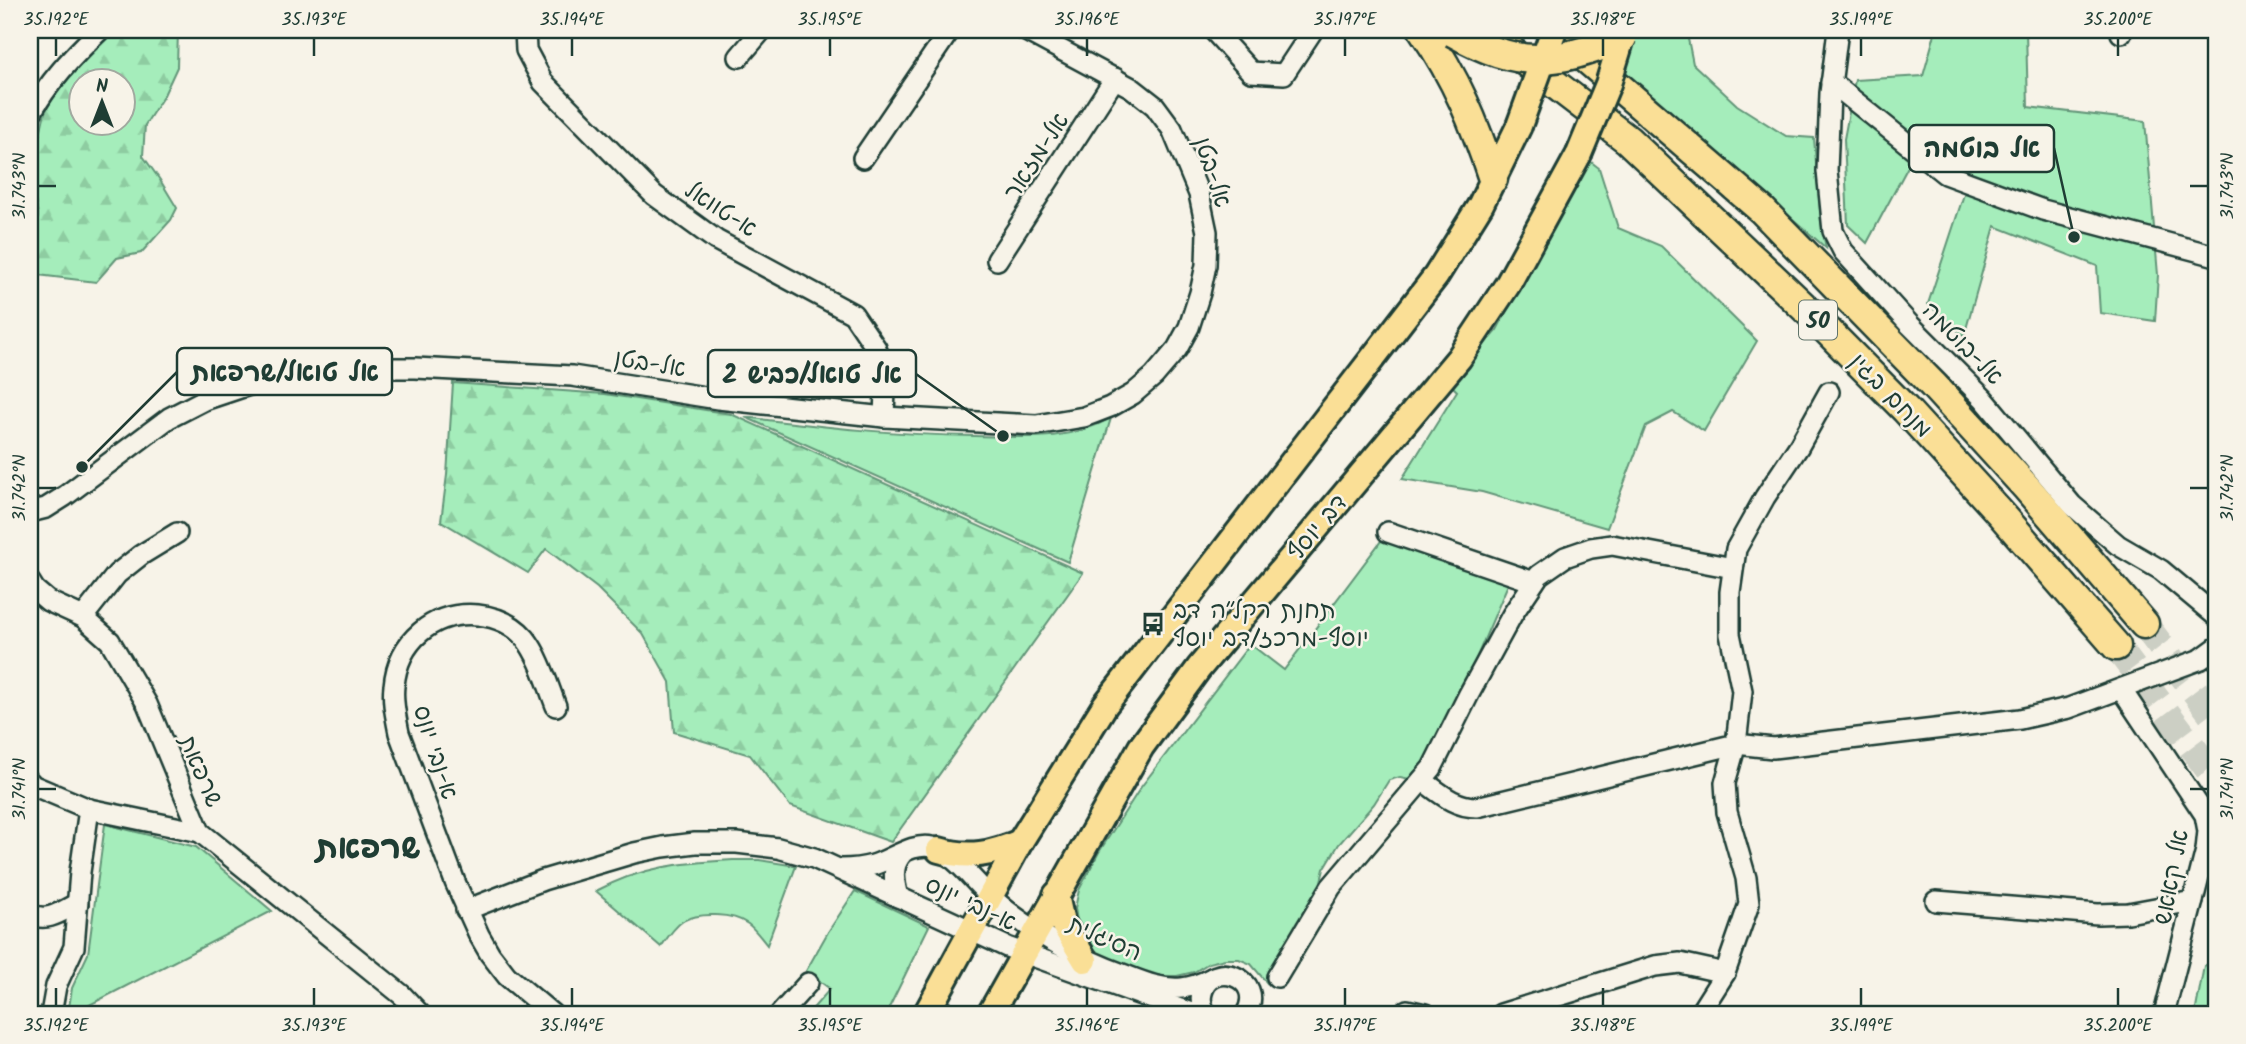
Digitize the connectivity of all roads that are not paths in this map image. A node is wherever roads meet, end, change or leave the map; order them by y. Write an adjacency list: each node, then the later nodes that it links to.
1 (100, 30): 19 (street)
2 (524, 30): 25 (street, א-טוואל)
3 (762, 30): 15 (street)
4 (950, 30): 20 (street)
5 (1024, 30): 14 (street, אל-בטן)
6 (1213, 30): 7 (street)
7 (1313, 30)
8 (1423, 30): 21 (highway)
9 (1485, 30): 35 (highway, מנחם בגין / 50)
10 (1554, 30): 16 (main road, bridge); 34 (highway, מנחם בגין / 50)
11 (1838, 30): 18 (street, אל-בוטמה)
12 (1451, 31): 16 (highway, bridge)
13 (1621, 32): 16 (highway, bridge); 48 (main road, דב יוסף, bridge)
14 (1056, 37): 17 (street, אל-בטן)
15 (739, 57)
16 (1544, 60): 21 (main road, bridge)
17 (1115, 78): 23 (street, אל-מזאר); 25 (street, אל-בטן)
18 (1831, 82): 22 (street); 32 (street, אל-בוטמה)
19 (30, 115)
20 (863, 158)
21 (1493, 179): 44 (main road)
22 (2216, 256)
23 (997, 260)
24 (1829, 392): 29 (street)
25 (884, 417): 26 (street, אל-בטן)
26 (30, 512)
27 (1388, 532): 31 (street)
28 (177, 533): 33 (street)
29 (1733, 568): 31 (street); 39 (street)
30 (30, 582): 33 (street, שרפאת)
31 (1534, 582): 40 (street)
32 (2216, 616)
33 (83, 617): 43 (street, שרפאת)
34 (2144, 624)
35 (2116, 646)
36 (2216, 648): 37 (street)
37 (2121, 689): 39 (street); 52 (street, אל קאאש)
38 (556, 706): 54 (street, א-נבי יונס)
39 (1736, 744): 40 (street); 59 (street)
40 (1422, 780): 60 (street)
41 (30, 782): 42 (street)
42 (89, 809): 43 (street); 53 (street)
43 (201, 832): 64 (street, שרפאת)
44 (1020, 842): 45 (main road); 49 (main road)
45 (939, 850): 46 (street, א-נבי יונס); 49 (street, א-נבי יונס)
46 (902, 854): 47 (street, א-נבי יונס); 50 (street, א-נבי יונס)
47 (840, 869): 50 (street, א-נבי יונס); 54 (street, א-נבי יונס)
48 (1056, 895): 57 (main road, דב יוסף); 58 (main road)
49 (989, 896): 56 (main road); 57 (street, הסיגלית)
50 (898, 897): 56 (street, א-נבי יונס)
51 (1936, 901): 52 (street)
52 (2193, 901): 74 (street, אל קאאש)
53 (78, 903): 55 (street); 63 (street)
54 (466, 909): 65 (street, א-נבי יונס)
55 (30, 914)
56 (970, 931): 57 (street, א-נבי יונס); 67 (main road)
57 (1030, 943): 58 (street, הסיגלית); 68 (main road, דב יוסף); 69 (street, הסיגלית)
58 (1085, 960): 61 (street, הסיגלית)
59 (1725, 972): 72 (street); 73 (street)
60 (1277, 977)
61 (1212, 978): 70 (street); 71 (street)
62 (808, 982): 66 (street)
63 (51, 1014)
64 (420, 1014)
65 (552, 1014)
66 (780, 1014)
67 (926, 1014)
68 (990, 1014)
69 (1194, 1014)
70 (1206, 1014)
71 (1246, 1014)
72 (1502, 1014)
73 (1699, 1014)
74 (2164, 1014)

